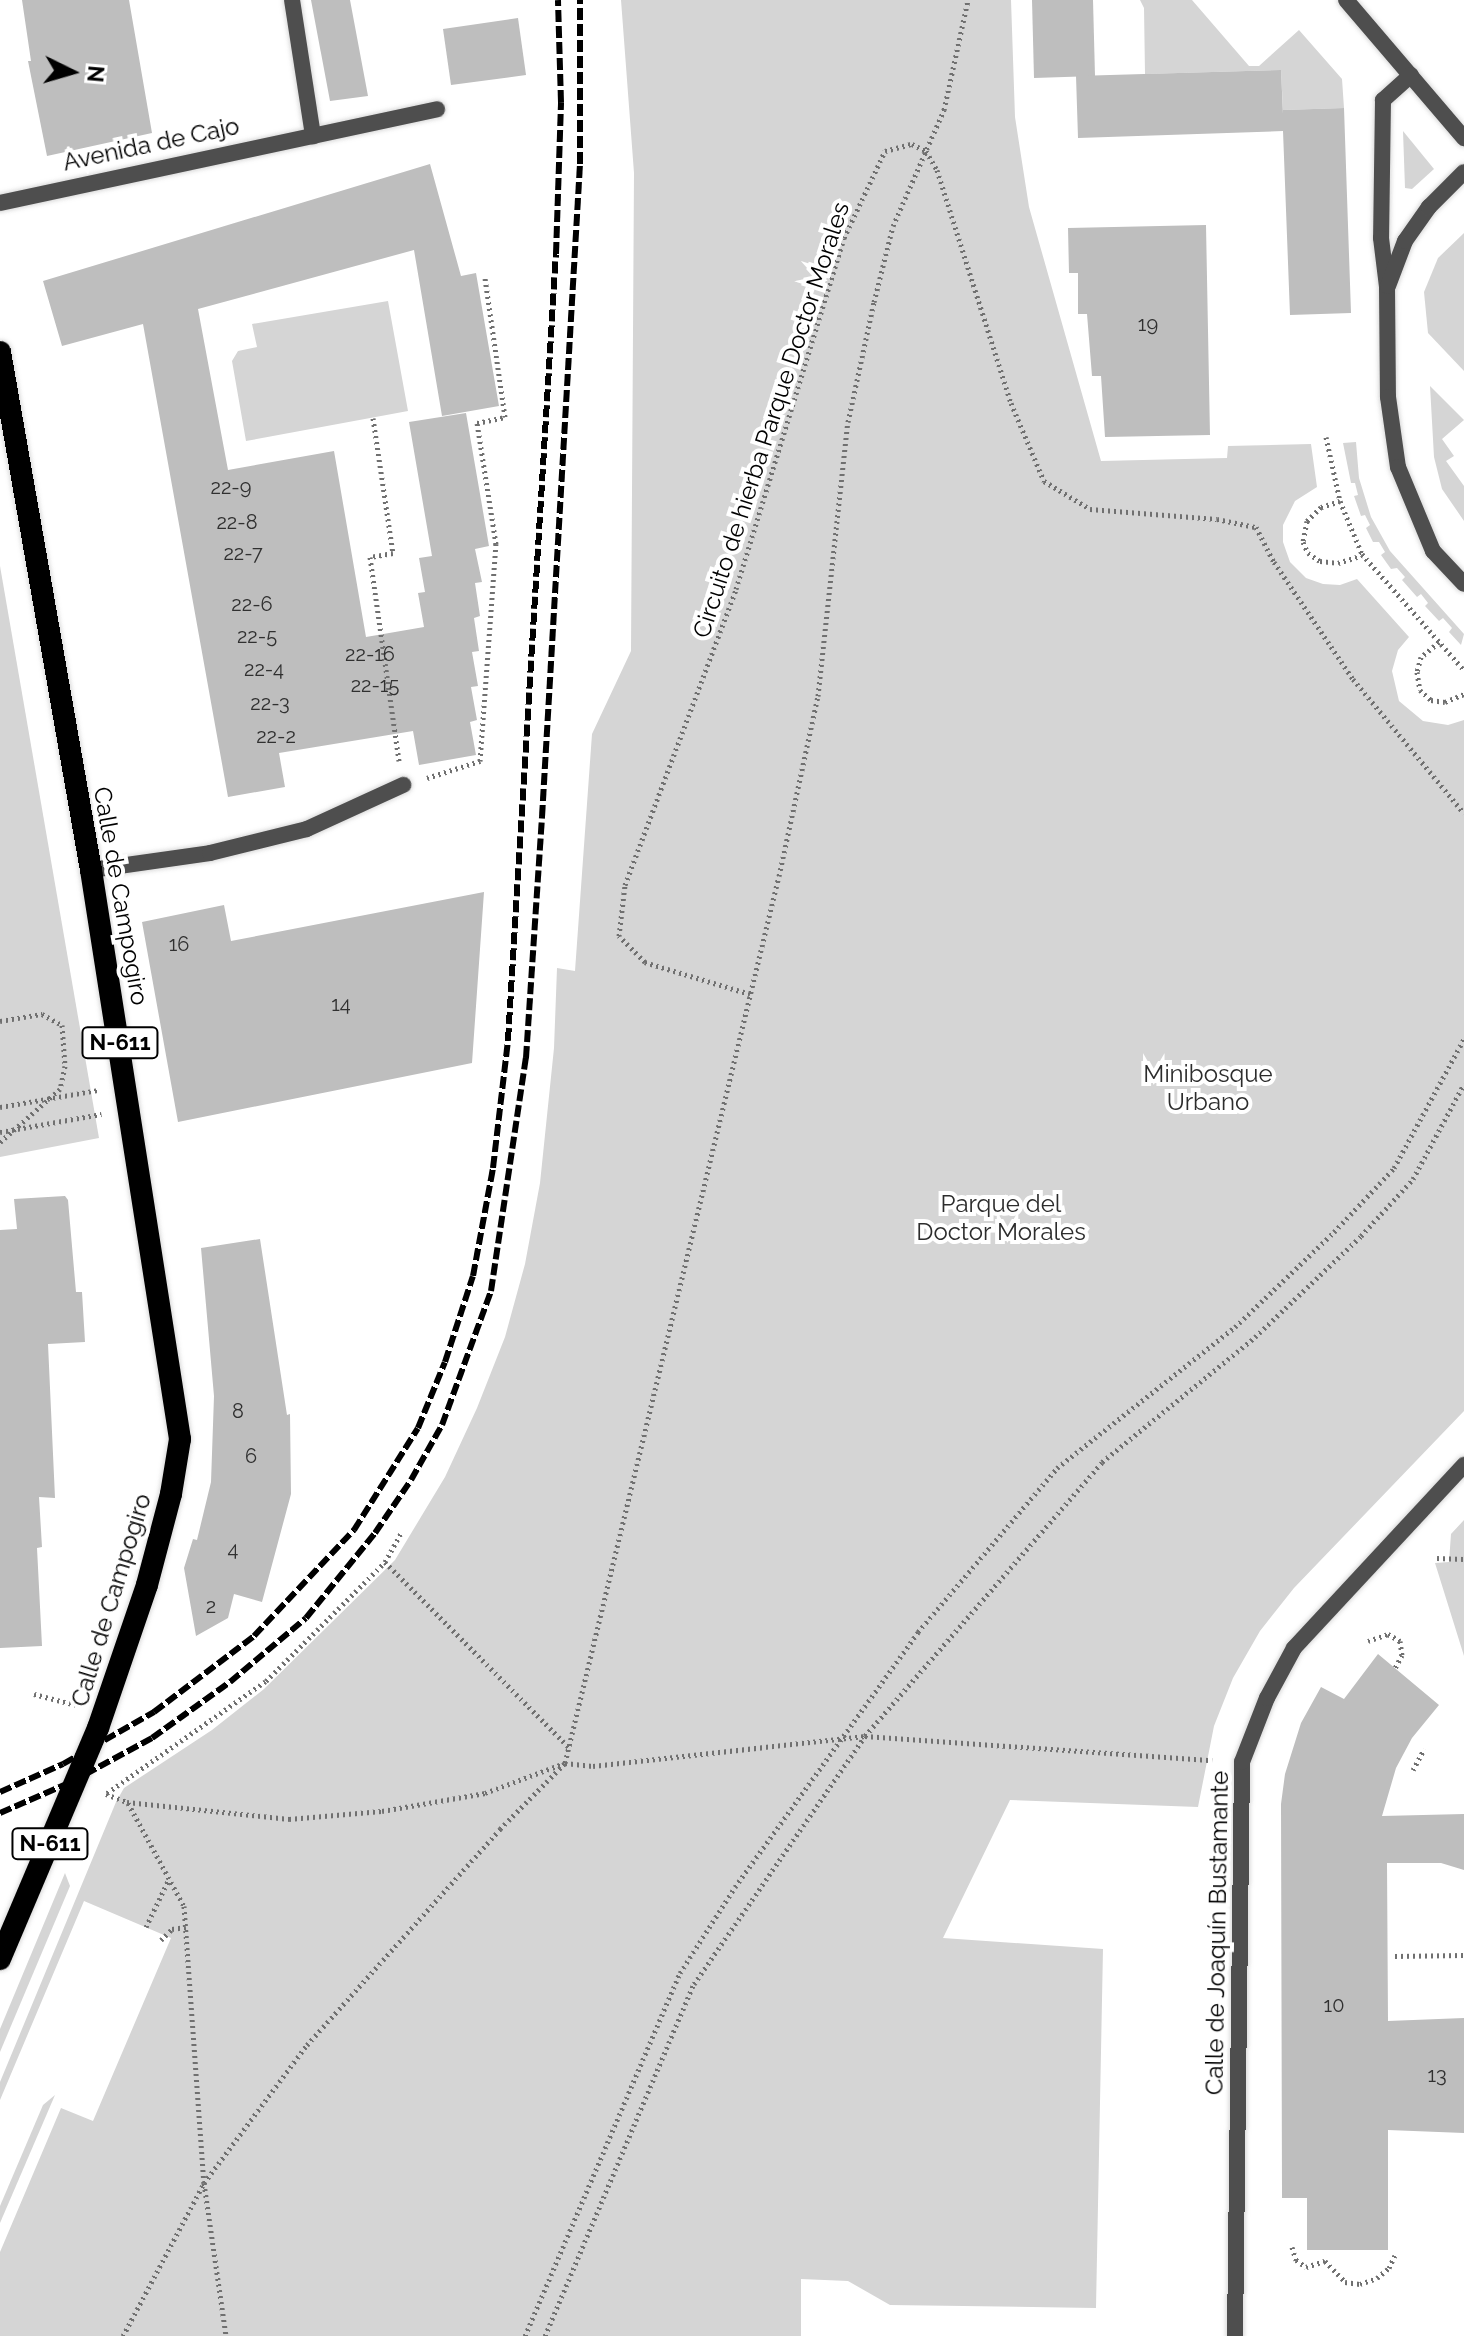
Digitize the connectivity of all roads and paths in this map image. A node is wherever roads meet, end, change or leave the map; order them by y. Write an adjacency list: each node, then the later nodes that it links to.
1 (292, 0): 6 (street)
2 (968, 0): 8 (path)
3 (1346, 0): 4 (street)
4 (1411, 75): 7 (street); 12 (street)
5 (437, 109): 6 (street, Avenida de Cajo)
6 (313, 136): 10 (street, Avenida de Cajo)
7 (1464, 138)
8 (926, 151): 23 (path); 25 (path); 25 (path, Circuito de hierba Parque Doctor Morales)
9 (1464, 172): 12 (street)
10 (0, 203)
11 (485, 278): 22 (path)
12 (1387, 287): 18 (street)
13 (0, 352): 24 (highway, Calle de Campogiro / N-611)
14 (373, 418): 22 (path)
15 (1326, 437): 16 (path)
16 (1340, 501): 17 (path); 17 (path)
17 (1362, 554): 19 (path)
18 (1464, 584)
19 (1439, 642): 20 (path); 21 (path)
20 (1463, 668)
21 (1464, 694)
22 (403, 785): 24 (street)
23 (1464, 813)
24 (91, 870): 29 (highway, Calle de Campogiro / N-611)
25 (750, 994): 47 (path)
26 (0, 1021): 30 (path)
27 (1464, 1039): 46 (path)
28 (1464, 1084): 45 (path)
29 (126, 1085): 30 (path); 32 (highway, Calle de Campogiro / N-611)
30 (50, 1098): 31 (path); 33 (path)
31 (0, 1107)
32 (130, 1109): 33 (path); 44 (highway, Calle de Campogiro / N-611)
33 (16, 1129): 34 (path); 35 (path)
34 (0, 1132)
35 (0, 1142)
36 (1464, 1465): 67 (street, Calle de Joaquín Bustamante)
37 (402, 1531): 40 (path)
38 (1437, 1558): 39 (path)
39 (1464, 1559)
40 (385, 1562): 47 (path); 52 (path)
41 (1368, 1641): 42 (path)
42 (1395, 1668)
43 (34, 1694): 44 (path)
44 (101, 1720): 59 (highway, N-611)
45 (865, 1736): 46 (path); 49 (path); 66 (path)
46 (840, 1739): 50 (path); 65 (path)
47 (569, 1747): 50 (path)
48 (1424, 1749): 51 (path)
49 (1212, 1760)
50 (565, 1763): 52 (path); 60 (path)
51 (1413, 1770)
52 (127, 1802): 53 (path)
53 (169, 1879): 54 (path); 55 (path)
54 (146, 1927)
55 (186, 1927): 56 (path); 60 (path)
56 (161, 1940)
57 (1464, 1955): 58 (path)
58 (1395, 1956)
59 (0, 1959)
60 (204, 2183): 63 (path); 64 (path)
61 (1292, 2247): 62 (path)
62 (1395, 2255)
63 (123, 2336)
64 (226, 2336)
65 (525, 2336)
66 (545, 2336)
67 (1235, 2336)

